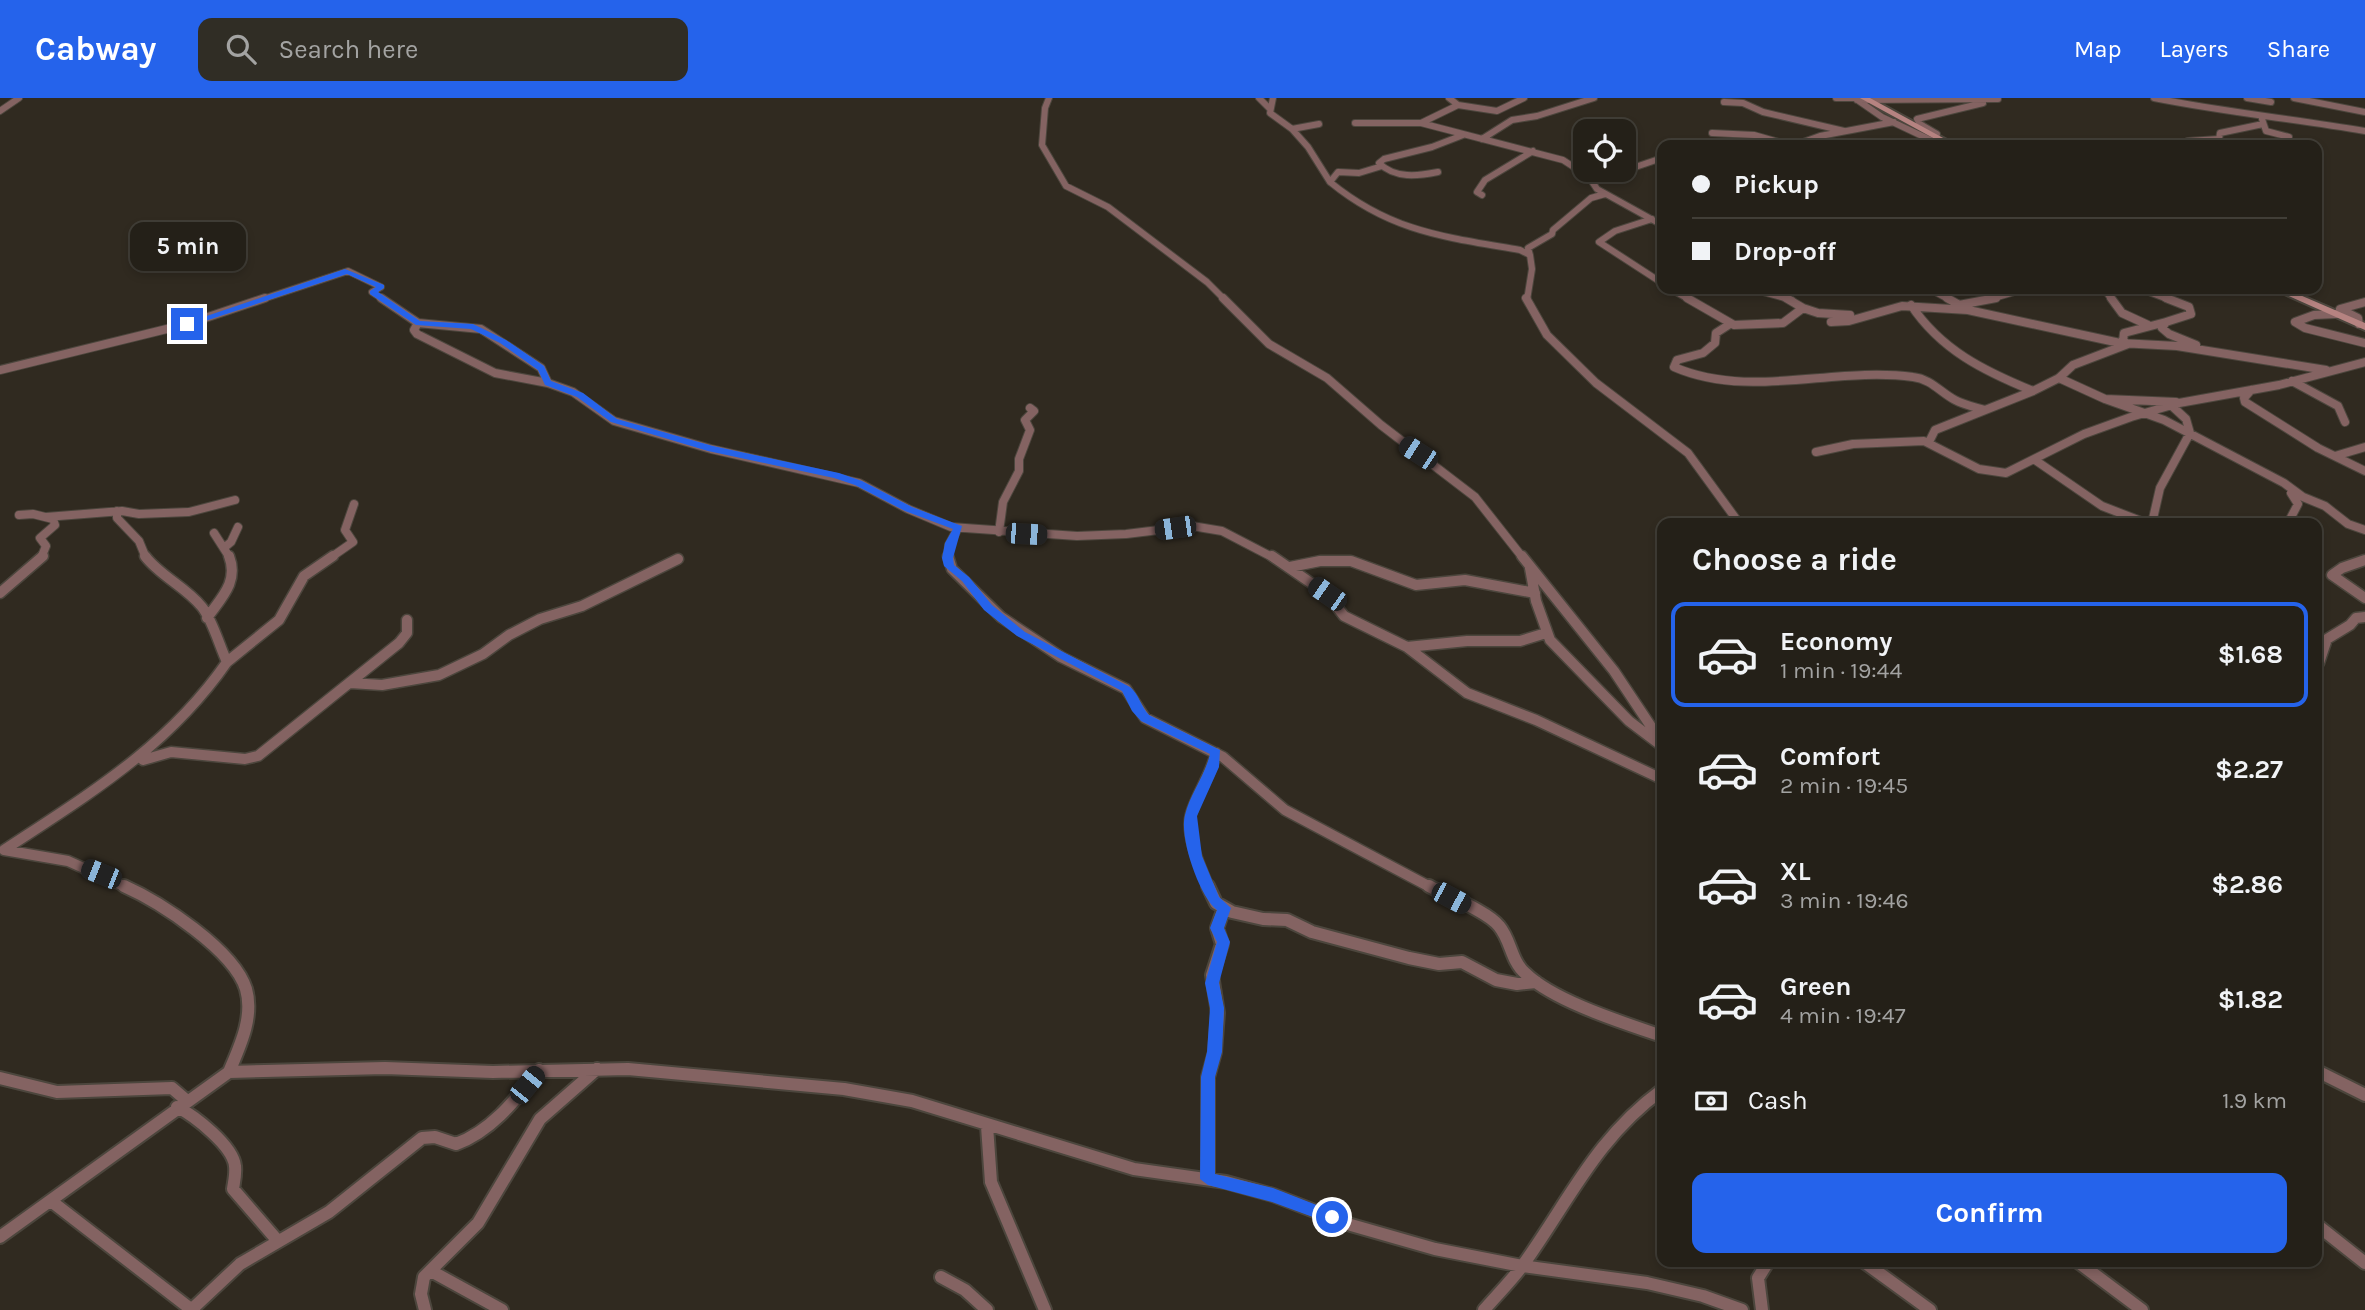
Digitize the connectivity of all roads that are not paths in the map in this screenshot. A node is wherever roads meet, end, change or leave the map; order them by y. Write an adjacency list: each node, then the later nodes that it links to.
1 (19, 98): 19 (street)
2 (1049, 98): 127 (street)
3 (1259, 98): 18 (street)
4 (1273, 98): 18 (street)
5 (1449, 98): 17 (street)
6 (1524, 98): 20 (street)
7 (1594, 98): 24 (street)
8 (1836, 98): 12 (street)
9 (2154, 98): 14 (street)
10 (2247, 98): 15 (street)
11 (2294, 98): 21 (street)
12 (1860, 99): 13 (street); 25 (street); 40 (main road)
13 (2001, 99): 42 (street)
14 (2166, 100): 22 (street)
15 (2271, 100): 23 (street)
16 (1724, 102): 33 (street)
17 (1458, 105): 20 (street); 27 (street)
18 (1270, 109): 32 (street)
19 (0, 111)
20 (1494, 111): 24 (street)
21 (2365, 112)
22 (2263, 116): 23 (street); 30 (street)
23 (2271, 116): 34 (street)
24 (1514, 119): 37 (street)
25 (1894, 122): 29 (street); 31 (street)
26 (1355, 123): 27 (street)
27 (1421, 123): 36 (street)
28 (1319, 124): 32 (street)
29 (1882, 124): 31 (street); 33 (street)
30 (2263, 124): 43 (street); 44 (street)
31 (1903, 126): 41 (street)
32 (1292, 129): 48 (street)
33 (1844, 131): 39 (street)
34 (2365, 131)
35 (1712, 133): 38 (street)
36 (1464, 135): 37 (street); 47 (street)
37 (1482, 139): 45 (street)
38 (1772, 140)
39 (1812, 140)
40 (1934, 140)
41 (1934, 140)
42 (1938, 140)
43 (2204, 140)
44 (2288, 140)
45 (1533, 151): 49 (street); 56 (street)
46 (1657, 159): 50 (street)
47 (1382, 166): 51 (street); 52 (street)
48 (1321, 167): 51 (street); 53 (street)
49 (1573, 167)
50 (1636, 167)
51 (1340, 172): 53 (street)
52 (1438, 172)
53 (1330, 182): 59 (street)
54 (1594, 182): 55 (street)
55 (1605, 194): 57 (street); 59 (street)
56 (1482, 195)
57 (1653, 219): 58 (street); 60 (street)
58 (1657, 222)
59 (1531, 255): 115 (street)
60 (1657, 278)
61 (1679, 294): 80 (street)
62 (1771, 294): 71 (street)
63 (1940, 294): 69 (street)
64 (2011, 294): 69 (street)
65 (2108, 294): 81 (street)
66 (2155, 294): 78 (street)
67 (2290, 294): 74 (main road)
68 (2365, 302): 82 (street)
69 (1959, 304): 73 (street)
70 (1911, 305): 72 (street); 73 (street); 76 (street)
71 (1803, 308): 75 (street); 80 (street)
72 (1892, 308): 75 (street); 76 (street)
73 (1968, 310): 85 (street)
74 (2336, 314): 82 (main road); 86 (street)
75 (1864, 315): 77 (street)
76 (1919, 319): 95 (street)
77 (1831, 322)
78 (2166, 322): 81 (street); 84 (street)
79 (418, 323): 89 (street); 93 (street); 93 (street)
80 (1730, 324): 99 (street)
81 (2148, 325): 83 (street); 84 (street)
82 (2362, 325)
83 (2134, 329): 84 (street); 85 (street)
84 (2167, 333): 87 (street)
85 (2128, 344): 87 (street); 91 (street)
86 (2365, 344)
87 (2210, 351): 90 (street)
88 (2365, 362): 90 (street)
89 (0, 370)
90 (2330, 371): 92 (street)
91 (2059, 378): 95 (street); 96 (street)
92 (2292, 381): 94 (street); 101 (street)
93 (548, 383): 120 (street)
94 (2251, 390): 97 (street); 106 (street)
95 (2033, 391): 99 (street)
96 (2105, 399): 97 (street); 100 (street)
97 (2176, 404): 100 (street); 102 (street)
98 (1030, 408): 122 (street)
99 (1985, 410): 103 (street)
100 (2147, 413): 102 (street); 107 (street)
101 (2344, 422)
102 (2190, 433): 109 (street); 117 (street)
103 (1930, 442): 105 (street); 107 (street)
104 (2365, 447): 106 (street)
105 (1816, 452)
106 (2335, 456): 108 (street)
107 (2035, 460): 116 (street)
108 (2365, 471)
109 (2279, 480): 118 (street); 121 (street)
110 (235, 500): 112 (street)
111 (354, 504): 138 (street)
112 (117, 511): 114 (street); 133 (street)
113 (19, 515): 114 (street)
114 (46, 517): 129 (street)
115 (1735, 518)
116 (2133, 518)
117 (2153, 518)
118 (2290, 518)
119 (238, 527): 124 (street)
120 (958, 528): 122 (street); 142 (street)
121 (2365, 530)
122 (999, 532): 128 (street)
123 (214, 533): 124 (street)
124 (225, 547): 133 (street)
125 (678, 559): 139 (street)
126 (2365, 560): 131 (street)
127 (1530, 564): 130 (street); 140 (street)
128 (1290, 567): 130 (street); 136 (street)
129 (0, 593)
130 (1535, 593): 135 (street)
131 (2365, 598)
132 (2365, 617): 137 (street)
133 (207, 618): 138 (street)
134 (407, 620): 139 (street)
135 (1546, 633): 136 (street); 141 (street)
136 (1407, 648): 144 (street)
137 (2322, 655)
138 (227, 662): 143 (street)
139 (350, 683): 143 (street)
140 (1657, 737)
141 (1657, 741)
142 (1216, 753): 146 (street); 147 (street)
143 (132, 764): 145 (street)
144 (1657, 777)
145 (2, 851): 151 (street)
146 (1224, 908): 147 (street); 158 (street)
147 (1536, 982): 148 (street)
148 (1657, 1034)
149 (597, 1069): 150 (street); 157 (street); 168 (street)
150 (538, 1070): 151 (street); 162 (street)
151 (229, 1072): 156 (street)
152 (2322, 1074): 155 (street)
153 (0, 1078): 156 (street)
154 (1657, 1093): 164 (street)
155 (2365, 1095)
156 (182, 1104): 159 (street); 162 (street)
157 (987, 1126): 158 (street); 174 (street)
158 (1208, 1179): 164 (street)
159 (51, 1201): 161 (street); 170 (street)
160 (2322, 1229): 163 (street)
161 (0, 1237)
162 (277, 1240): 170 (street)
163 (2365, 1263)
164 (1522, 1266): 175 (street); 176 (street)
165 (1763, 1267): 177 (street)
166 (1871, 1267): 178 (street)
167 (2085, 1267): 179 (street)
168 (431, 1271): 171 (street); 172 (street)
169 (941, 1277): 173 (street)
170 (192, 1310)
171 (425, 1310)
172 (502, 1310)
173 (987, 1310)
174 (1045, 1310)
175 (1484, 1310)
176 (1742, 1310)
177 (1762, 1310)
178 (1930, 1310)
179 (2142, 1310)

